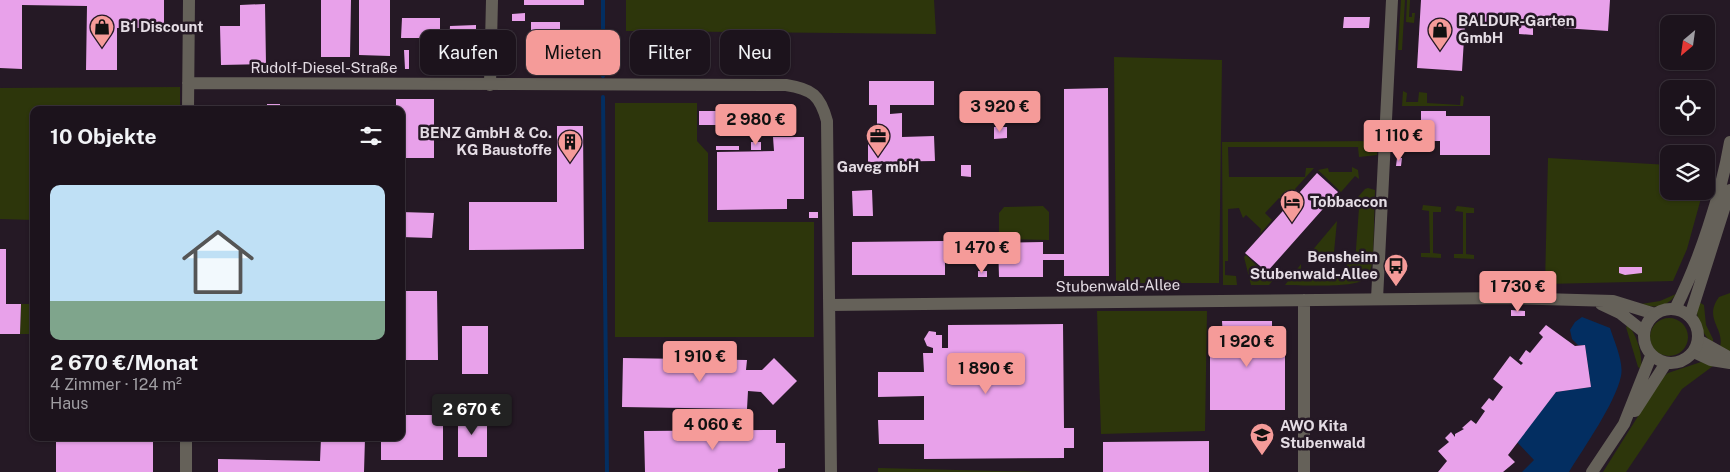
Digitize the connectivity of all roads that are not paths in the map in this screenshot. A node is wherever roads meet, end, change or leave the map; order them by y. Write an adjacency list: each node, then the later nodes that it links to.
1 (189, 0): 4 (street)
2 (492, 0): 5 (street)
3 (1392, 0): 9 (street)
4 (188, 83): 5 (street, Rudolf-Diesel-Straße); 6 (street)
5 (490, 84): 12 (street, Rudolf-Diesel-Straße)
6 (188, 106)
7 (1730, 142): 13 (street)
8 (1730, 190): 15 (street)
9 (1377, 299): 10 (street, Stubenwald-Allee); 11 (street, Stubenwald-Allee)
10 (1304, 300): 12 (street, Stubenwald-Allee); 26 (street)
11 (1592, 300): 14 (street, Stubenwald-Allee); 16 (street, Stubenwald-Allee)
12 (830, 306): 25 (street)
13 (1675, 309): 14 (street); 15 (street)
14 (1655, 314): 16 (street)
15 (1690, 316): 17 (street)
16 (1644, 332): 18 (street)
17 (1696, 346): 19 (street); 20 (street); 21 (street)
18 (1651, 356): 20 (street); 22 (street)
19 (1730, 358)
20 (1666, 363): 22 (street)
21 (1730, 363)
22 (1624, 424): 27 (street)
23 (186, 441): 24 (street)
24 (186, 472)
25 (831, 472)
26 (1304, 472)
27 (1592, 472)

